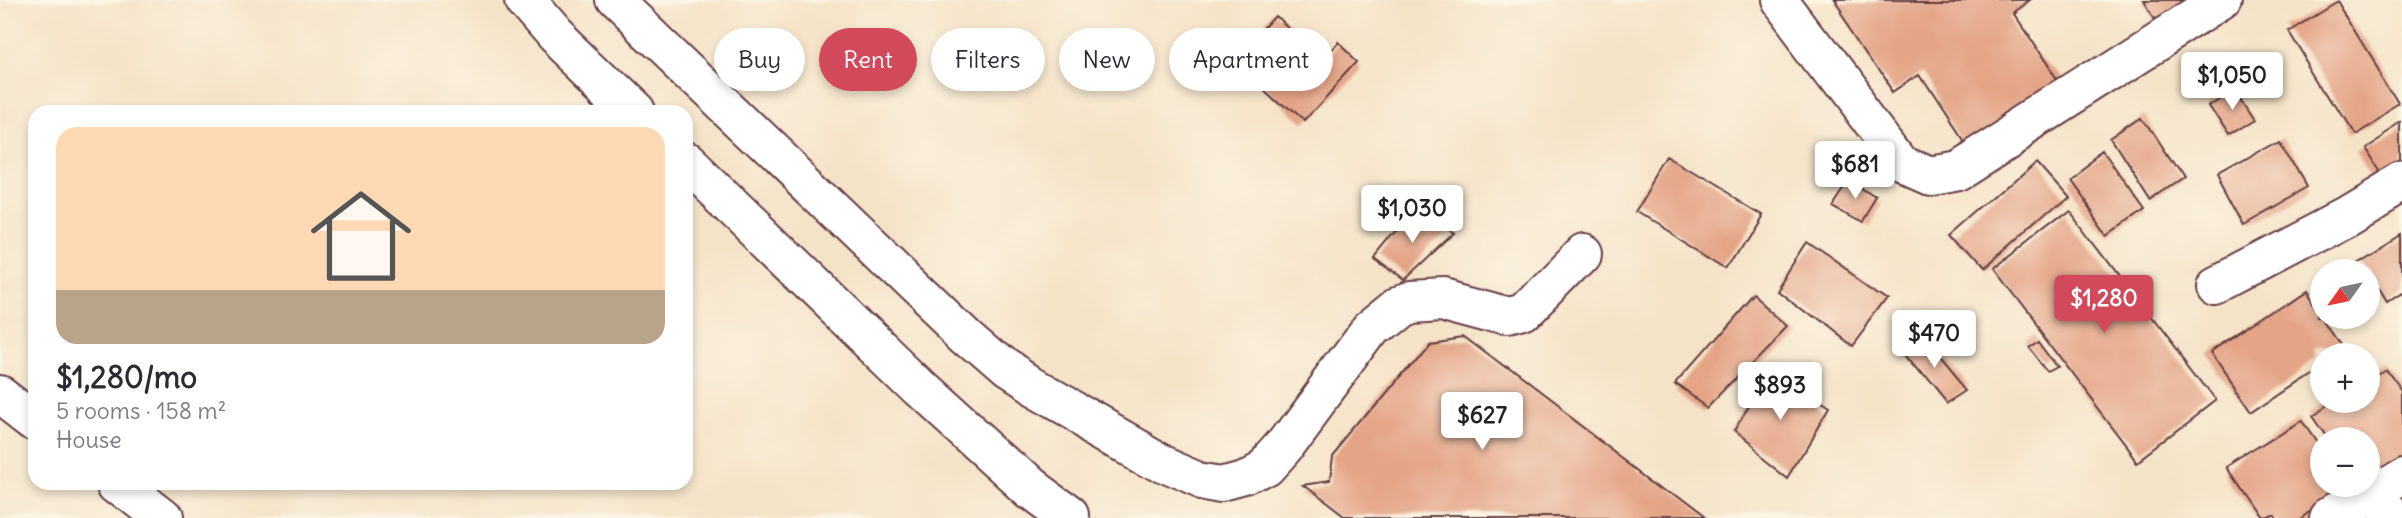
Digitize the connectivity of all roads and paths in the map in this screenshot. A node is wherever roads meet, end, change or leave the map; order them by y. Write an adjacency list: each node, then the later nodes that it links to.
1 (524, 0): 5 (street)
2 (615, 0): 8 (street)
3 (1779, 0): 4 (street)
4 (2222, 0)
5 (627, 105)
6 (693, 169): 18 (street)
7 (2402, 183): 9 (street)
8 (1582, 254)
9 (2217, 284)
10 (0, 393): 11 (street)
11 (28, 415)
12 (2402, 474): 13 (street)
13 (2380, 487)
14 (126, 490): 17 (street)
15 (2364, 497): 19 (street)
16 (2367, 497): 20 (street)
17 (162, 518)
18 (1071, 518)
19 (2330, 518)
20 (2397, 518)

